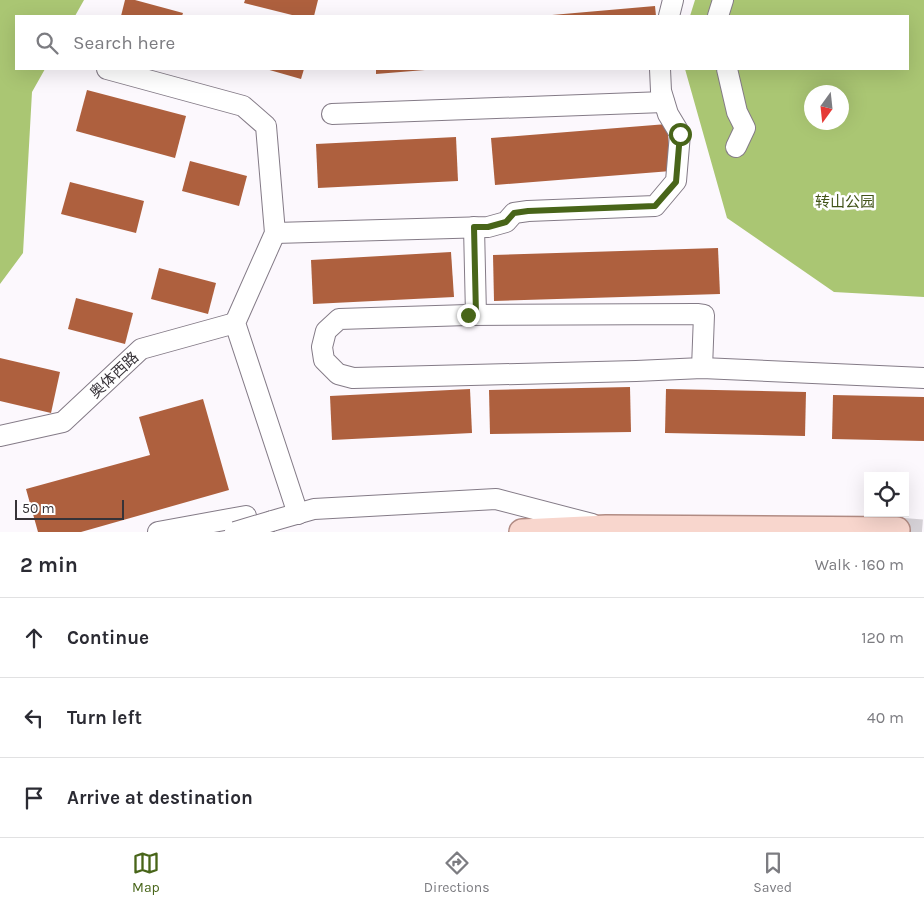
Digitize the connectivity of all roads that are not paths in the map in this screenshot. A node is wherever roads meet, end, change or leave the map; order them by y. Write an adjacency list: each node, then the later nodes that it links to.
1 (673, 0): 3 (street)
2 (723, 0): 4 (street)
3 (669, 15)
4 (718, 15)
5 (111, 70): 12 (street)
6 (660, 70): 8 (street)
7 (727, 70): 10 (street)
8 (664, 102): 9 (street); 11 (street)
9 (332, 114)
10 (736, 147)
11 (474, 227): 12 (street); 13 (street)
12 (275, 233): 14 (street)
13 (476, 315): 15 (street); 15 (street)
14 (235, 323): 17 (street, 奥体西路); 18 (street)
15 (702, 368): 16 (street)
16 (924, 378)
17 (0, 436)
18 (298, 514): 19 (street); 22 (street, bridge)
19 (606, 528): 20 (main road); 24 (main road)
20 (897, 530)
21 (158, 532): 23 (street)
22 (235, 532)
23 (245, 532)
24 (522, 532)

